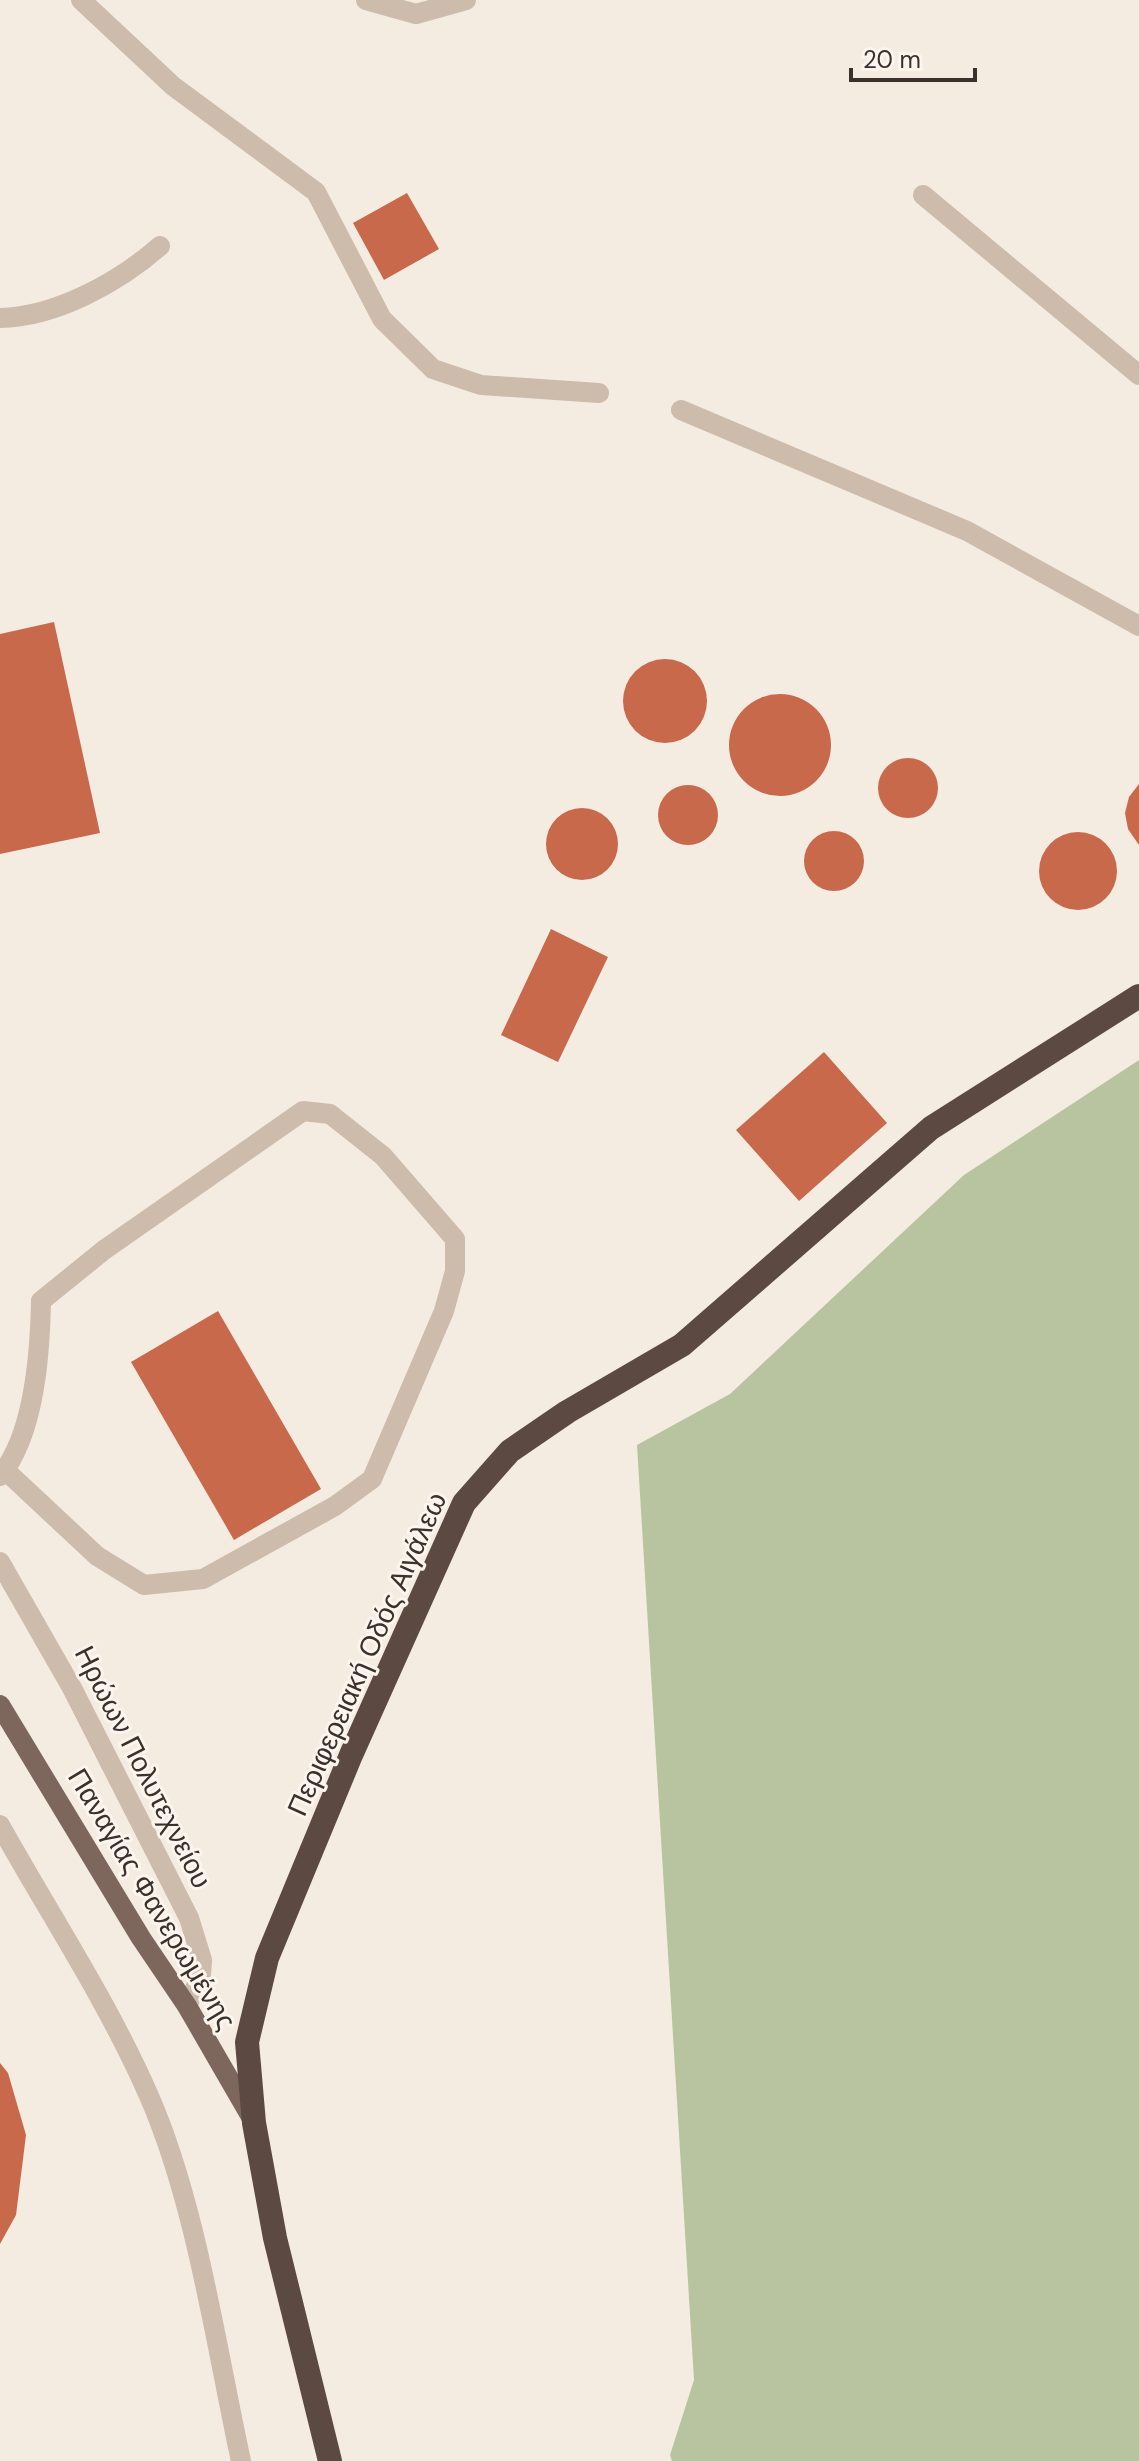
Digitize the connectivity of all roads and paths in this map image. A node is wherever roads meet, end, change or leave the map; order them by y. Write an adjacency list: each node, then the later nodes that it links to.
1 (81, 0): 8 (street)
2 (366, 0): 3 (street)
3 (466, 0)
4 (923, 195): 7 (street)
5 (160, 246): 6 (street)
6 (0, 318)
7 (1139, 375)
8 (599, 393)
9 (681, 410): 10 (street)
10 (1139, 626)
11 (1139, 996): 17 (highway, Περιφερειακή Οδός Αιγάλεω)
12 (2, 1473): 12 (street)
13 (0, 1562): 16 (street, Ηρώων Πολυτεχνείου)
14 (0, 1705): 16 (main road, Παναγίας Φανερωμένης)
15 (0, 1825): 18 (street)
16 (187, 2006): 17 (main road, Παναγίας Φανερωμένης)
17 (254, 2123): 19 (highway, Περιφερειακή Οδός Αιγάλεω)
18 (241, 2461)
19 (330, 2461)

